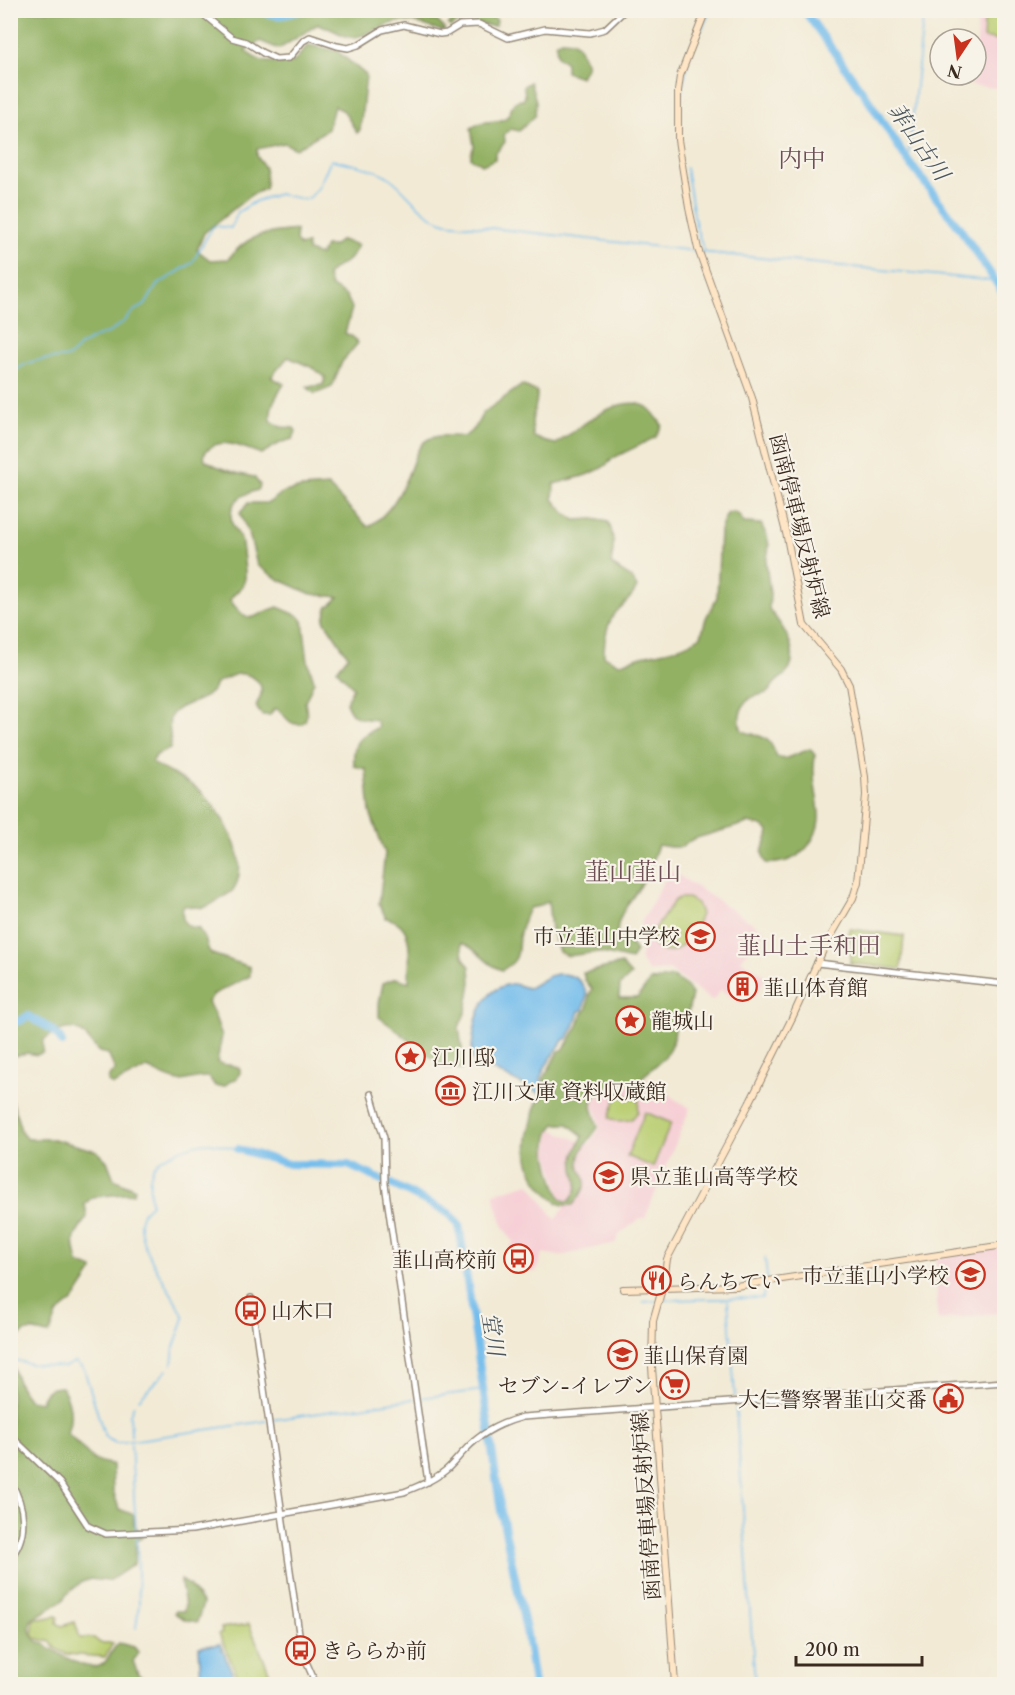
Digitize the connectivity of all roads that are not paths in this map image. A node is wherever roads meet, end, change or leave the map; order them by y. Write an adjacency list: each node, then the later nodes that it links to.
1 (198, 10): 2 (street)
2 (625, 10)
3 (706, 10): 4 (main road, 函南停車場反射炉線)
4 (817, 963): 5 (street); 9 (main road, 函南停車場反射炉線)
5 (1005, 984)
6 (371, 1094): 15 (street)
7 (1005, 1245): 9 (main road)
8 (623, 1289): 9 (main road)
9 (662, 1289): 12 (main road, 函南停車場反射炉線)
10 (251, 1298): 16 (street)
11 (1005, 1382): 12 (street)
12 (656, 1408): 15 (street); 19 (main road, 函南停車場反射炉線)
13 (10, 1435): 16 (street)
14 (10, 1481): 17 (street)
15 (428, 1482): 16 (street)
16 (282, 1515): 18 (street)
17 (10, 1558)
18 (316, 1684)
19 (675, 1684)

